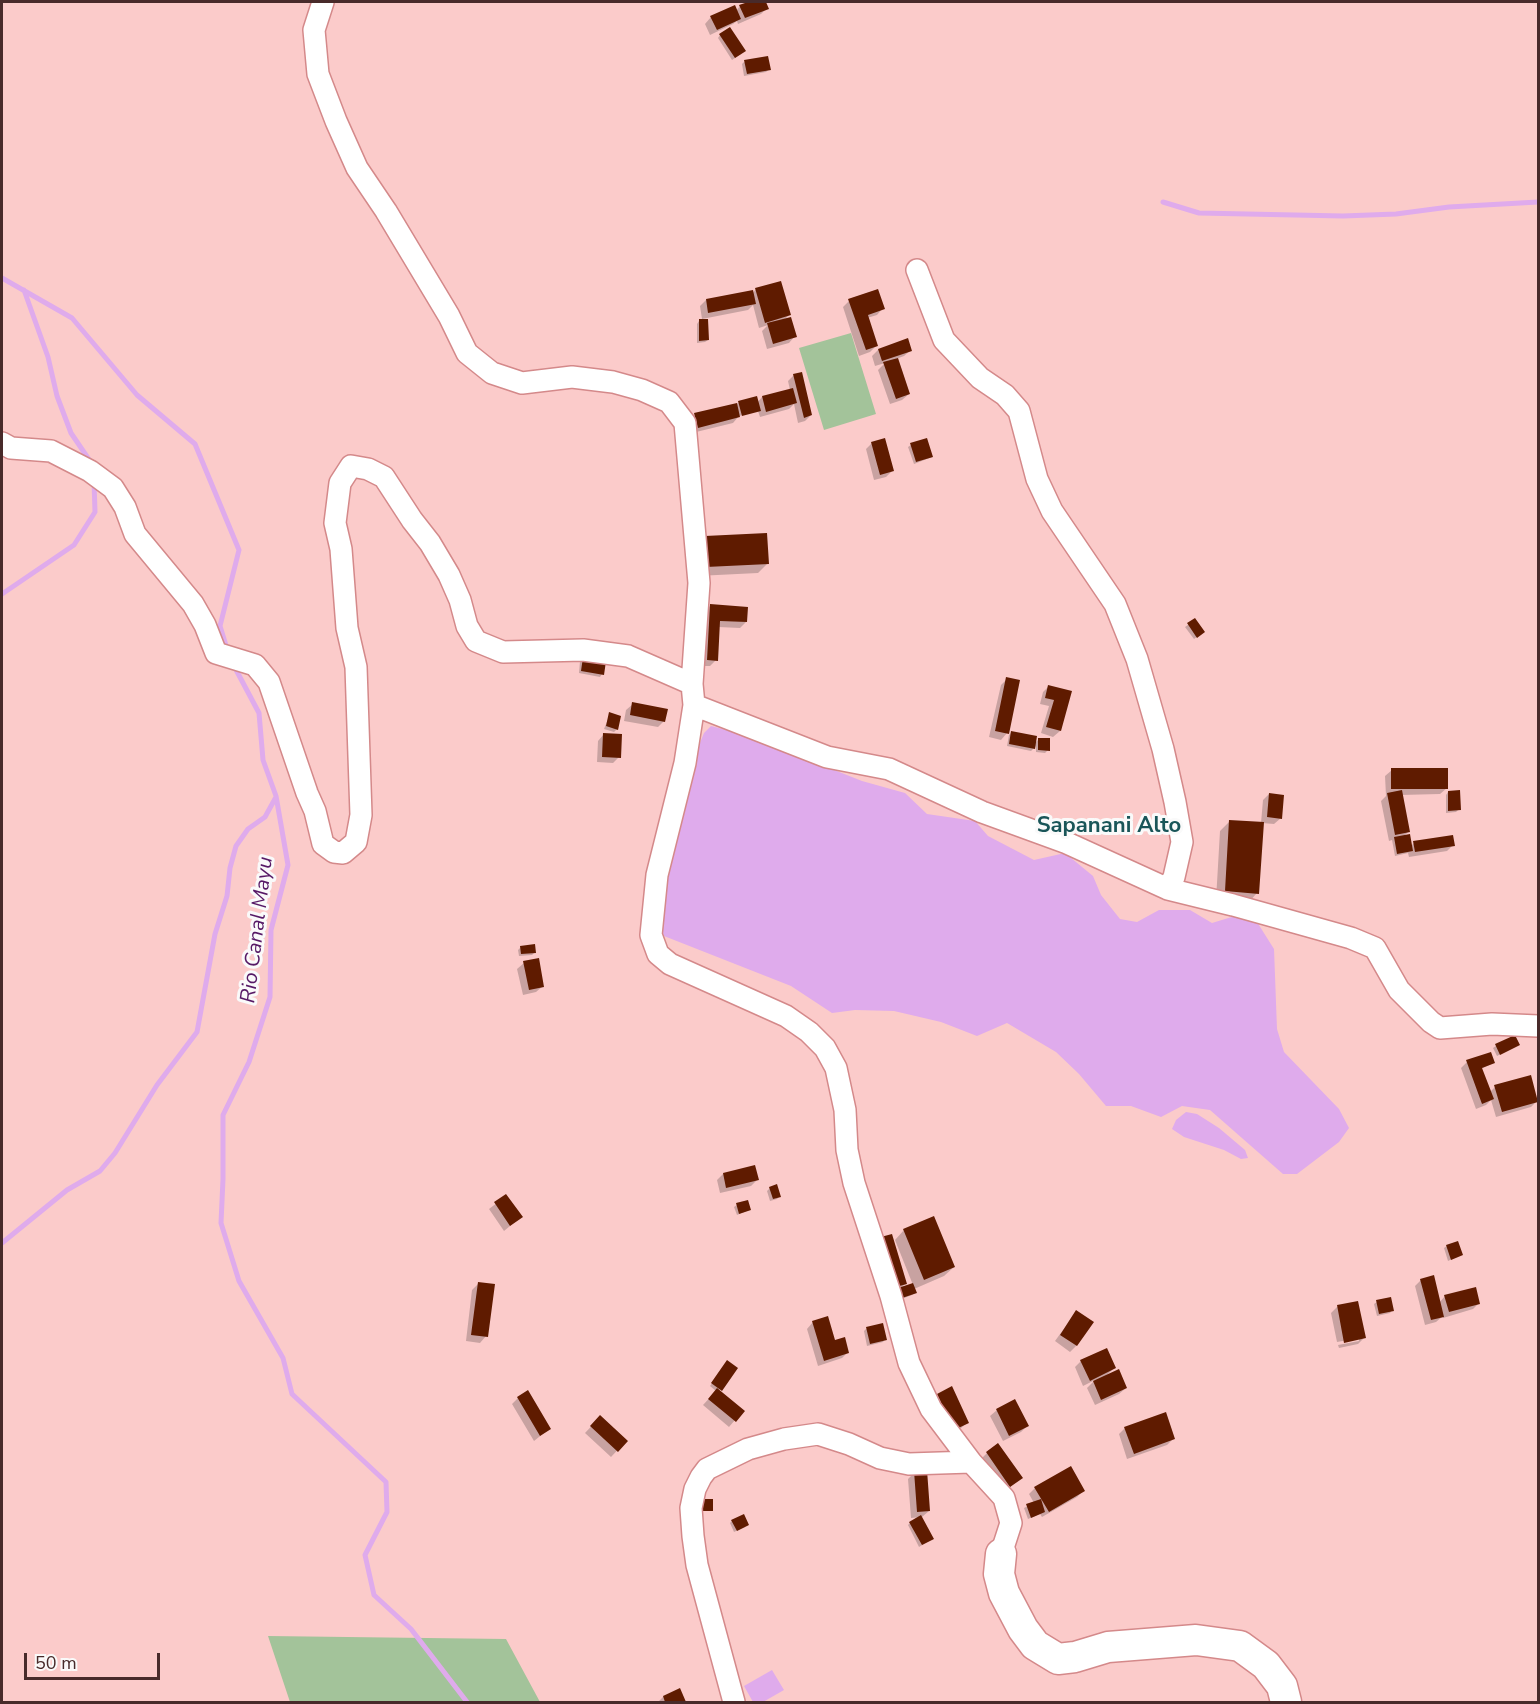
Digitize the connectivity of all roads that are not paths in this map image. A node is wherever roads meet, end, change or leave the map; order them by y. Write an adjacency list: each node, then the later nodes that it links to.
1 (323, 2): 4 (street)
2 (917, 270): 5 (street)
3 (2, 443): 4 (street)
4 (693, 694): 5 (street); 7 (street)
5 (1168, 889): 6 (street)
6 (1539, 1026)
7 (971, 1462): 8 (street); 9 (street)
8 (1001, 1554): 10 (street)
9 (734, 1702)
10 (1286, 1702)

